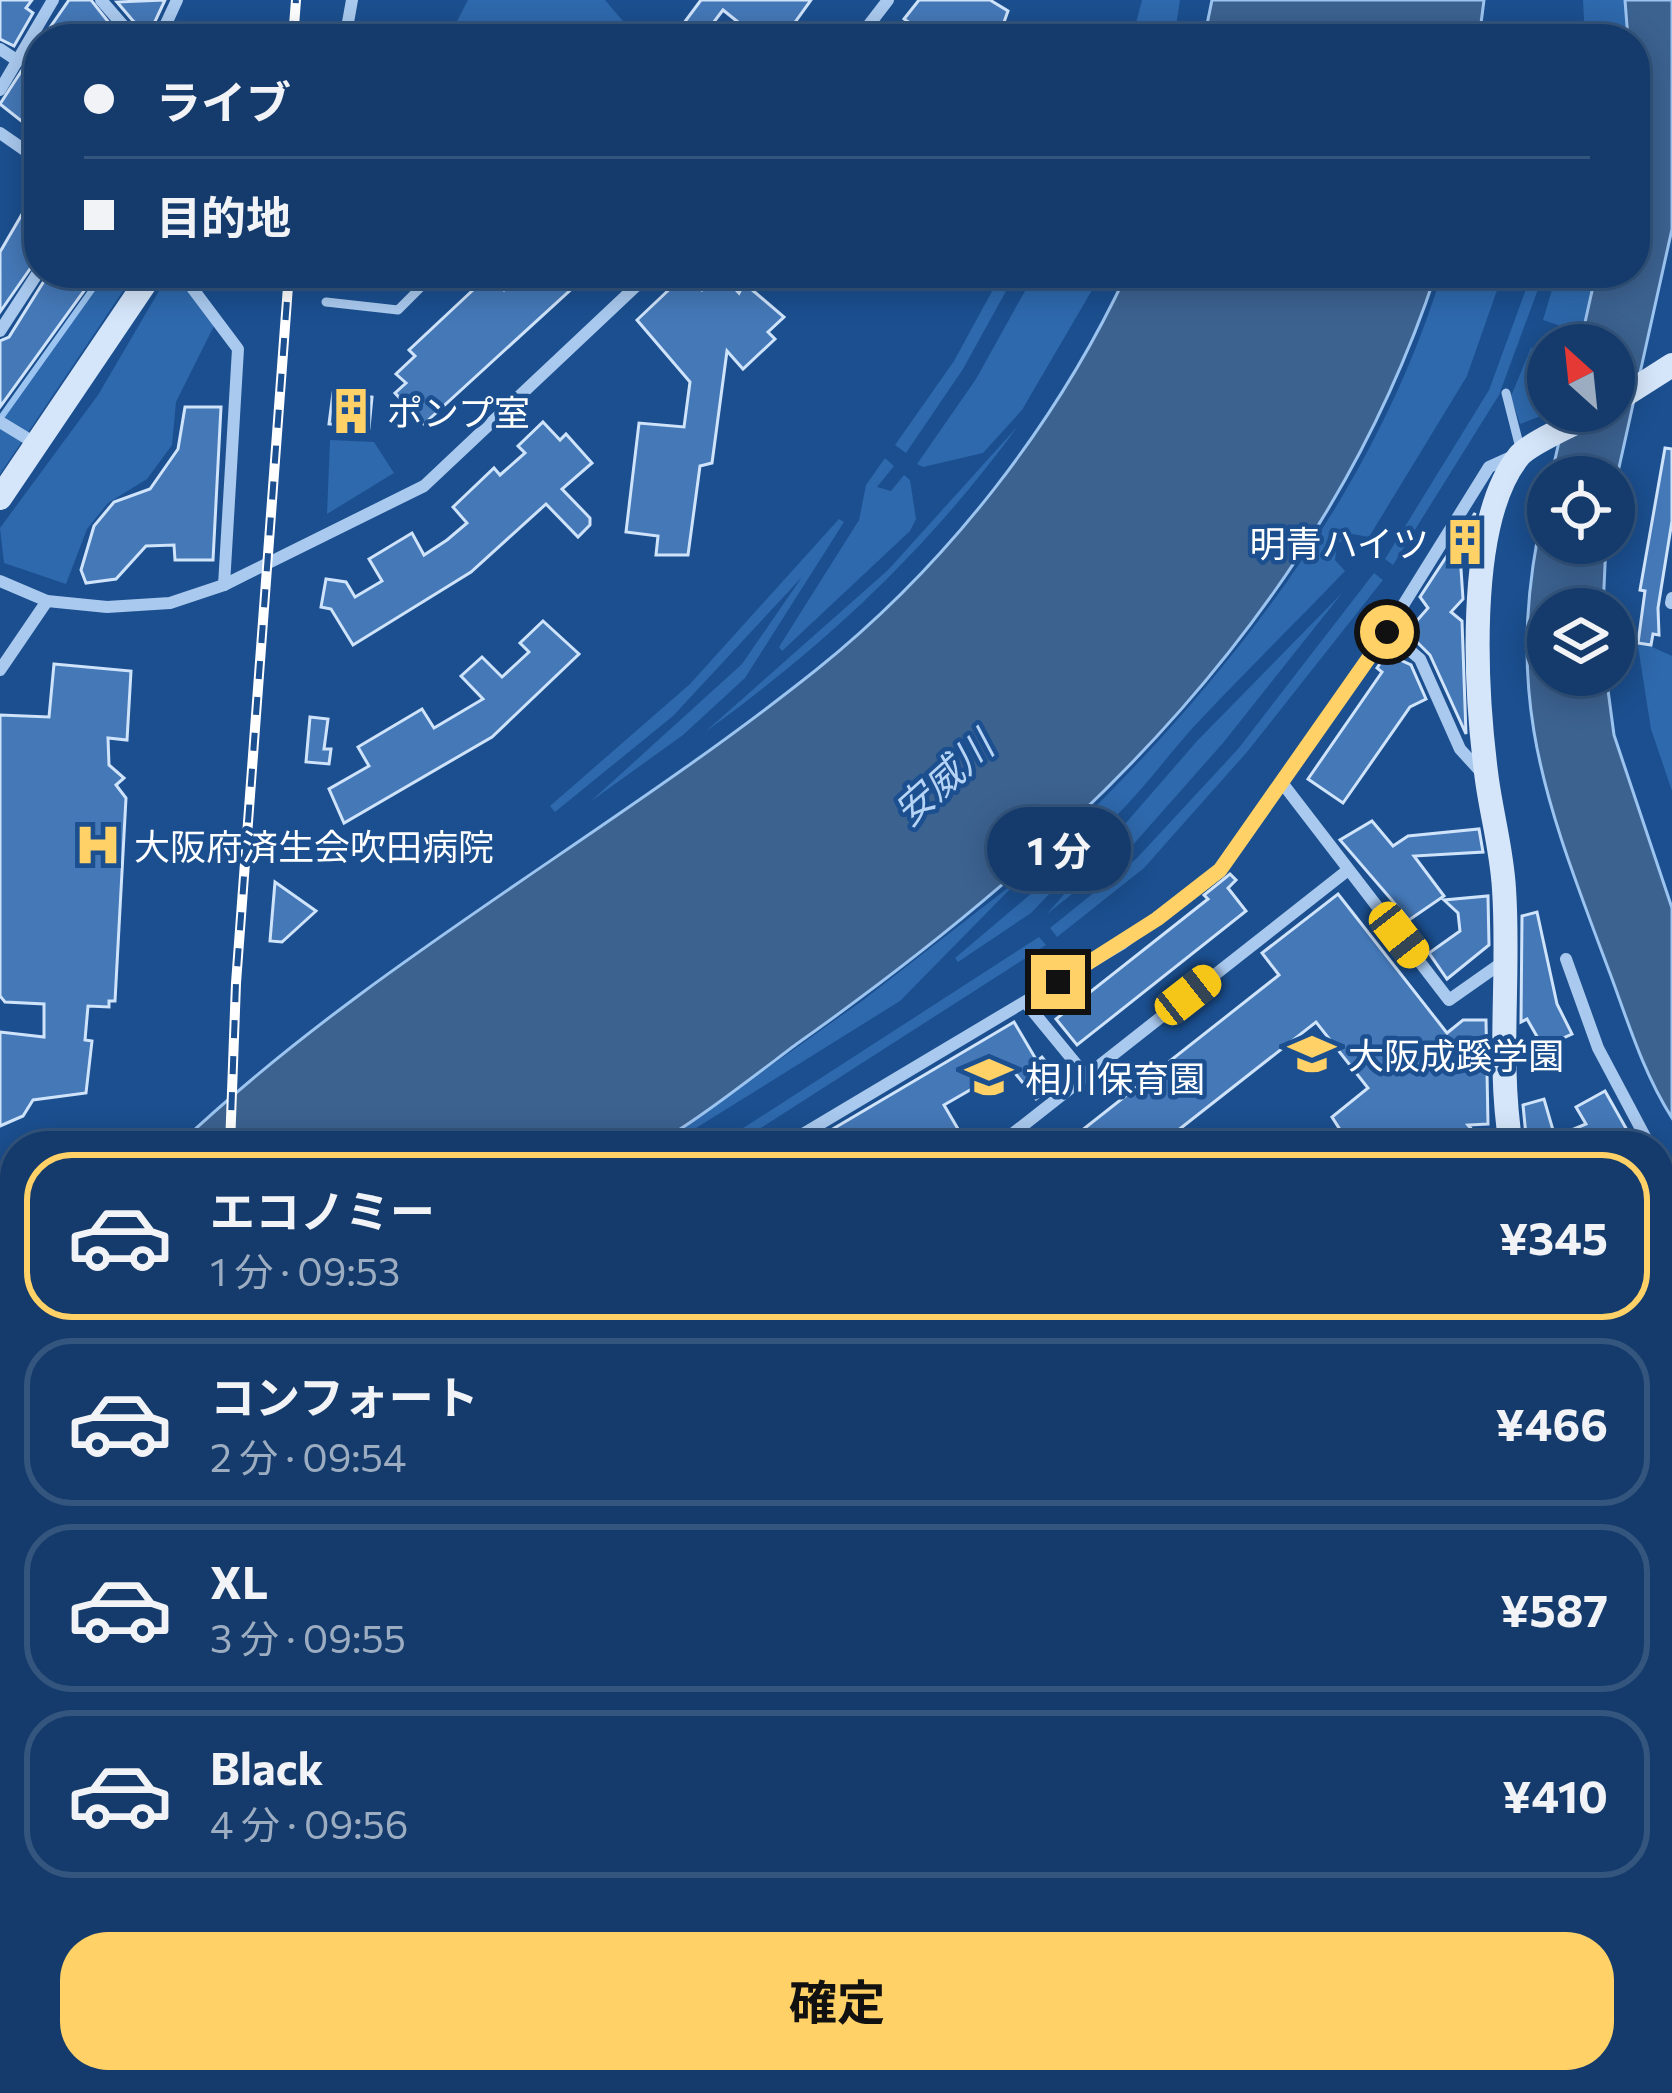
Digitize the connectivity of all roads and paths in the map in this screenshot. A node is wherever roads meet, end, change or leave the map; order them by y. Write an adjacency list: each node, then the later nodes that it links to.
1 (101, 0): 3 (street)
2 (888, 0): 4 (street)
3 (122, 24)
4 (870, 24)
5 (0, 49): 7 (street)
6 (24, 52): 7 (street)
7 (18, 62): 8 (street)
8 (0, 90)
9 (28, 288): 15 (street)
10 (142, 288): 21 (street)
11 (192, 288): 25 (street)
12 (420, 288): 14 (lane)
13 (634, 288): 25 (street)
14 (326, 302)
15 (0, 331)
16 (1663, 372): 17 (street)
17 (1635, 389)
18 (1506, 393): 22 (lane)
19 (0, 422): 21 (street)
20 (1561, 432): 22 (street)
21 (38, 445): 23 (street)
22 (1521, 453): 27 (street); 29 (street)
23 (0, 498)
24 (0, 581): 26 (street)
25 (224, 585): 26 (street)
26 (47, 601): 28 (street)
27 (1387, 632): 29 (street); 30 (street)
28 (0, 670)
29 (1487, 778): 33 (street)
30 (1283, 784): 31 (street); 34 (street)
31 (1348, 870): 33 (street); 35 (street)
32 (1566, 959): 39 (street)
33 (1504, 961): 38 (street)
34 (1026, 1003): 35 (street); 36 (street)
35 (1086, 1076): 37 (street)
36 (808, 1131)
37 (1016, 1131)
38 (1508, 1131)
39 (1642, 1131)

